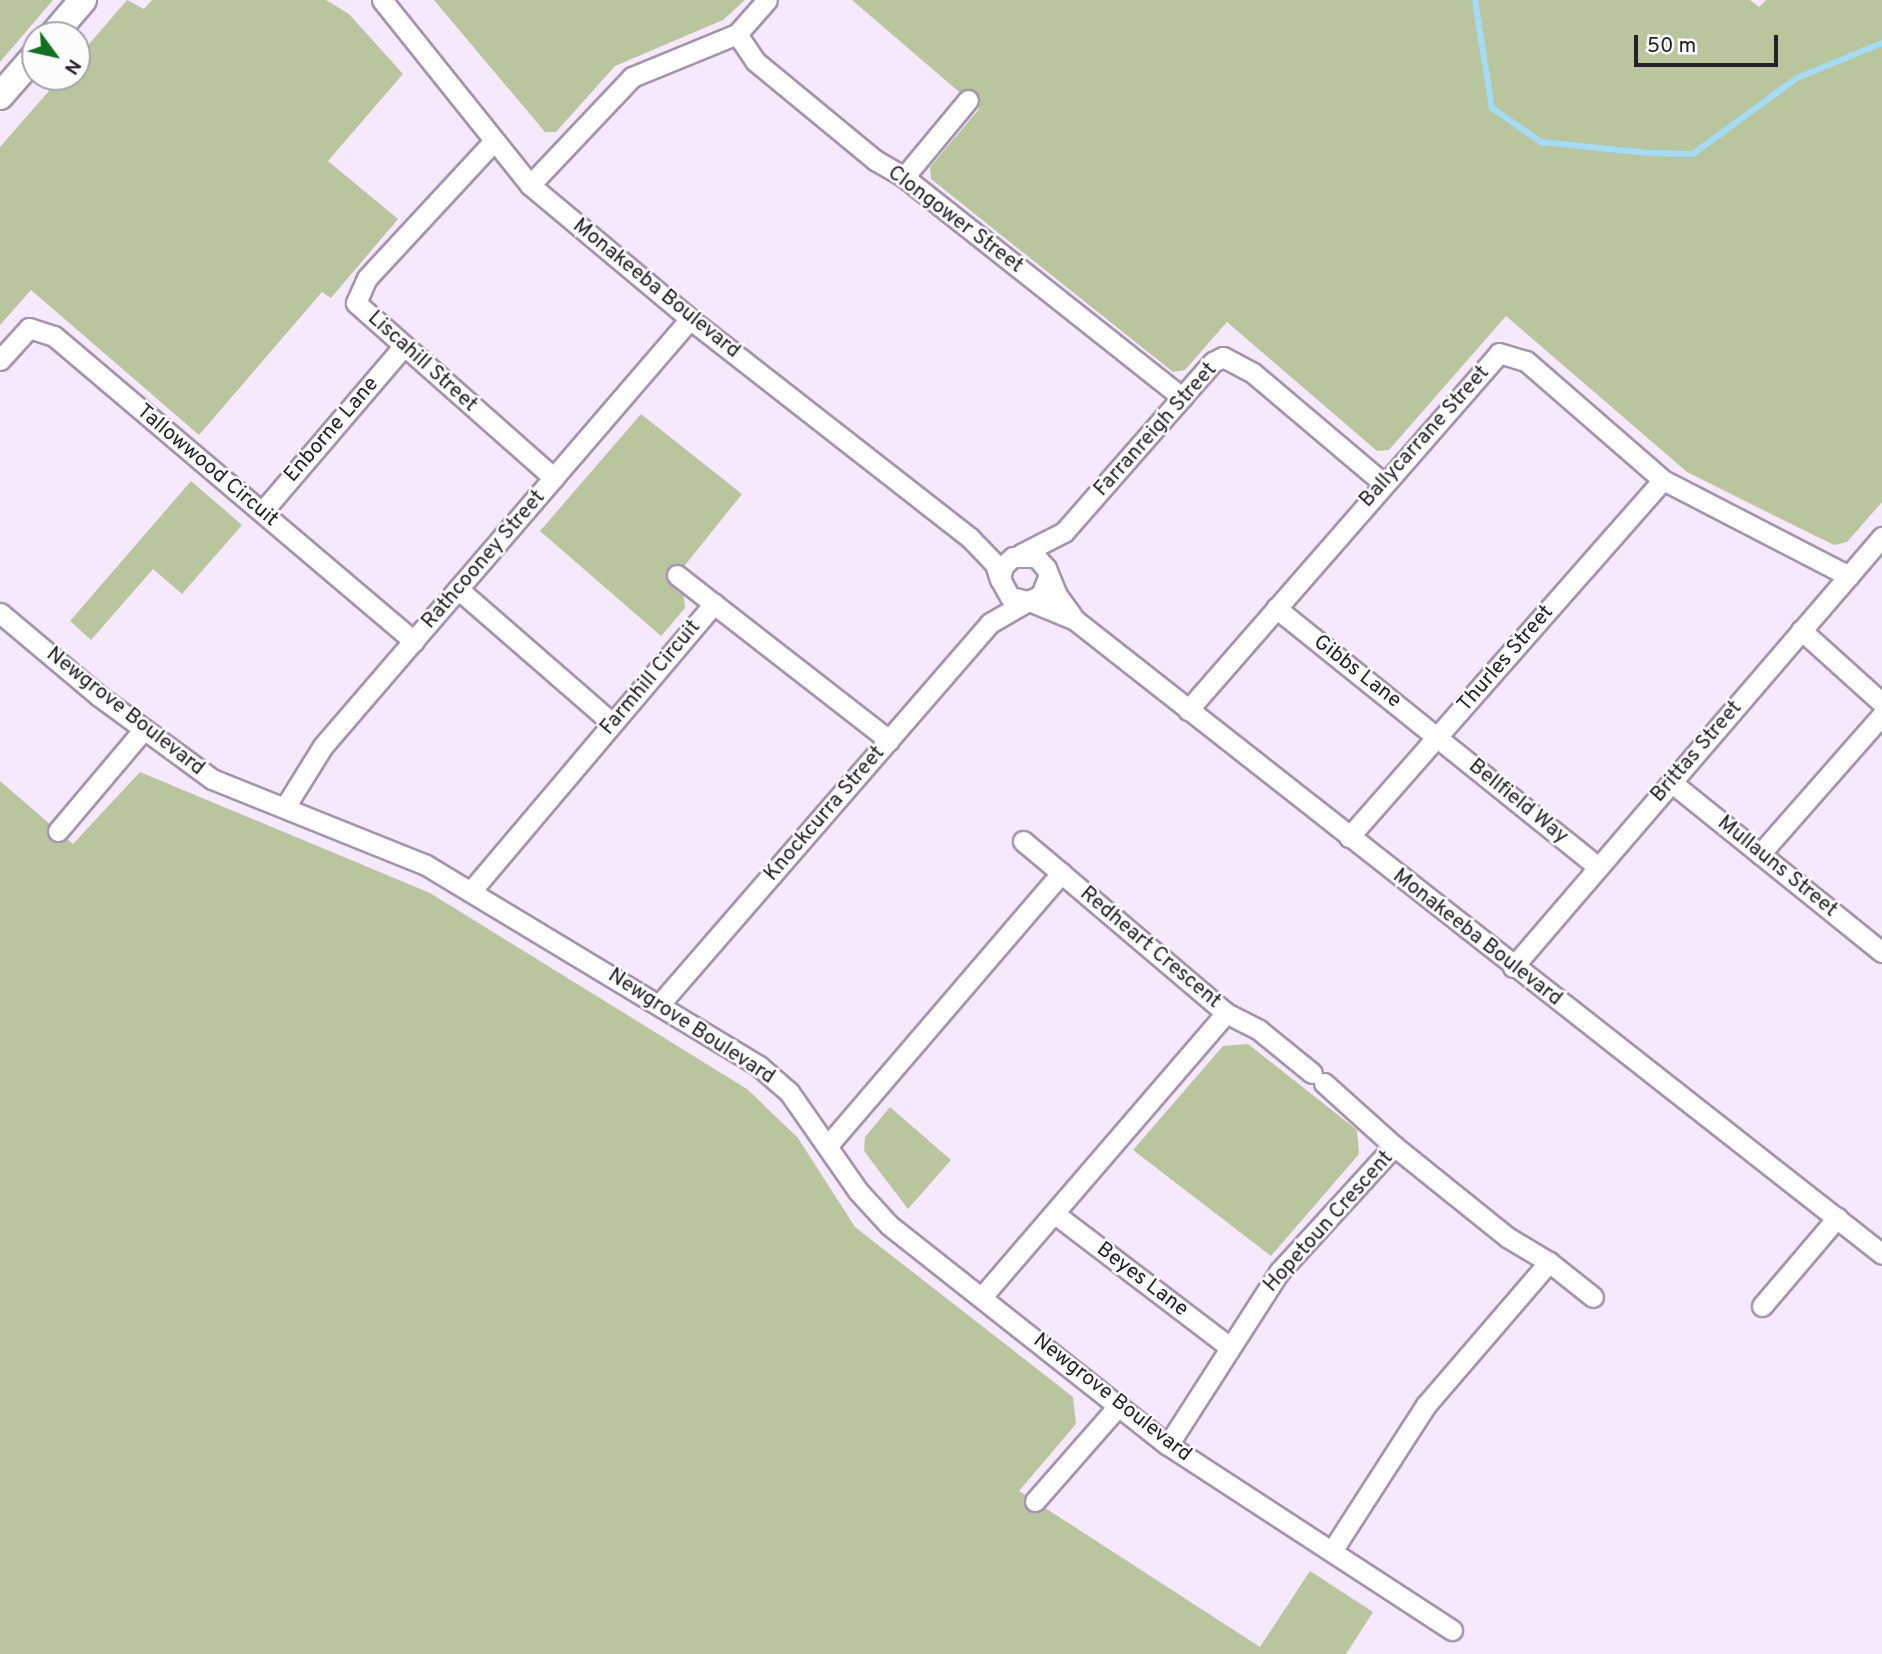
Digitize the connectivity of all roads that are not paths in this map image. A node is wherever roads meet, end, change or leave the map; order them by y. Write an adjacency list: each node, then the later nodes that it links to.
1 (83, 0): 4 (main road)
2 (382, 0): 9 (street, Monakeeba Boulevard)
3 (767, 0): 5 (street)
4 (65, 21)
5 (737, 34): 10 (street, Clongower Street); 11 (street)
6 (21, 71): 7 (main road)
7 (0, 96)
8 (968, 100): 10 (street)
9 (493, 142): 11 (street, Monakeeba Boulevard); 13 (street, Liscahill Street)
10 (904, 177): 15 (street, Clongower Street)
11 (530, 185): 12 (street, Monakeeba Boulevard)
12 (691, 319): 16 (street, Rathcooney Street); 22 (street, Monakeeba Boulevard)
13 (403, 347): 16 (street, Liscahill Street); 19 (street, Enborne Lane)
14 (0, 360): 19 (street, Tallowwood Circuit)
15 (1182, 397): 18 (street, Farranreigh Street); 20 (street, Farranreigh Street)
16 (554, 478): 28 (street, Rathcooney Street)
17 (1663, 480): 18 (street, Ballycarrane Street); 26 (street, Ballycarrane Street); 42 (street, Thurles Street)
18 (1383, 483): 31 (street, Ballycarrane Street)
19 (262, 512): 36 (street, Tallowwood Circuit)
20 (1064, 532): 23 (street, Farranreigh Street); 25 (street, Farranreigh Street)
21 (1882, 537): 26 (street, Brittas Street)
22 (970, 538): 23 (street, Monakeeba Boulevard); 27 (street, Monakeeba Boulevard)
23 (1021, 554): 25 (street); 27 (street)
24 (677, 575): 30 (street)
25 (1048, 576): 29 (street); 33 (street, Monakeeba Boulevard)
26 (1849, 576): 35 (street, Brittas Street)
27 (1001, 580): 29 (street); 34 (street, Knockcurra Street)
28 (458, 589): 36 (street, Rathcooney Street); 40 (street)
29 (1028, 601): 33 (street, Monakeeba Boulevard); 34 (street, Knockcurra Street)
30 (714, 604): 40 (street, Farmhill Circuit); 43 (street, Farmhill Circuit)
31 (1276, 608): 38 (street, Ballycarrane Street); 42 (street, Gibbs Lane)
32 (0, 612): 41 (street, Newgrove Boulevard)
33 (1075, 620): 38 (street, Monakeeba Boulevard)
34 (990, 623): 43 (street, Knockcurra Street)
35 (1801, 630): 37 (street); 44 (street, Brittas Street)
36 (414, 641): 45 (street, Rathcooney Street)
37 (1882, 703)
38 (1188, 710): 47 (street, Monakeeba Boulevard)
39 (1882, 715): 49 (street)
40 (612, 723): 52 (street, Farmhill Circuit)
41 (144, 730): 45 (street, Newgrove Boulevard); 46 (street)
42 (1439, 736): 47 (street, Thurles Street); 50 (street, Bellfield Way)
43 (889, 740): 55 (street, Knockcurra Street)
44 (1671, 782): 49 (street, Mullauns Street); 50 (street, Brittas Street)
45 (285, 807): 52 (street, Newgrove Boulevard)
46 (58, 831)
47 (1349, 837): 54 (street, Monakeeba Boulevard)
48 (1023, 841): 51 (street)
49 (1760, 854): 53 (street, Mullauns Street)
50 (1598, 867): 54 (street, Brittas Street)
51 (1061, 873): 56 (street, Redheart Crescent); 57 (street, Redheart Crescent)
52 (472, 890): 55 (street, Newgrove Boulevard)
53 (1882, 952)
54 (1513, 967): 60 (street, Monakeeba Boulevard)
55 (659, 1005): 57 (street, Newgrove Boulevard)
56 (1226, 1013): 58 (street); 59 (street, Redheart Crescent)
57 (829, 1144): 63 (street, Newgrove Boulevard)
58 (1394, 1146): 62 (street, Hopetoun Crescent); 66 (street, Hopetoun Crescent)
59 (1055, 1214): 63 (street, Redheart Crescent); 66 (street, Beyes Lane)
60 (1837, 1218): 61 (street, Monakeeba Boulevard); 65 (street)
61 (1882, 1254)
62 (1549, 1262): 64 (street, Hopetoun Crescent); 70 (street)
63 (983, 1296): 67 (street, Newgrove Boulevard)
64 (1593, 1297)
65 (1762, 1306)
66 (1228, 1346): 68 (street, Hopetoun Crescent)
67 (1119, 1405): 68 (street, Newgrove Boulevard); 69 (street)
68 (1168, 1445): 70 (street, Newgrove Boulevard)
69 (1035, 1501)
70 (1332, 1551): 71 (street, Newgrove Boulevard)
71 (1452, 1630)

